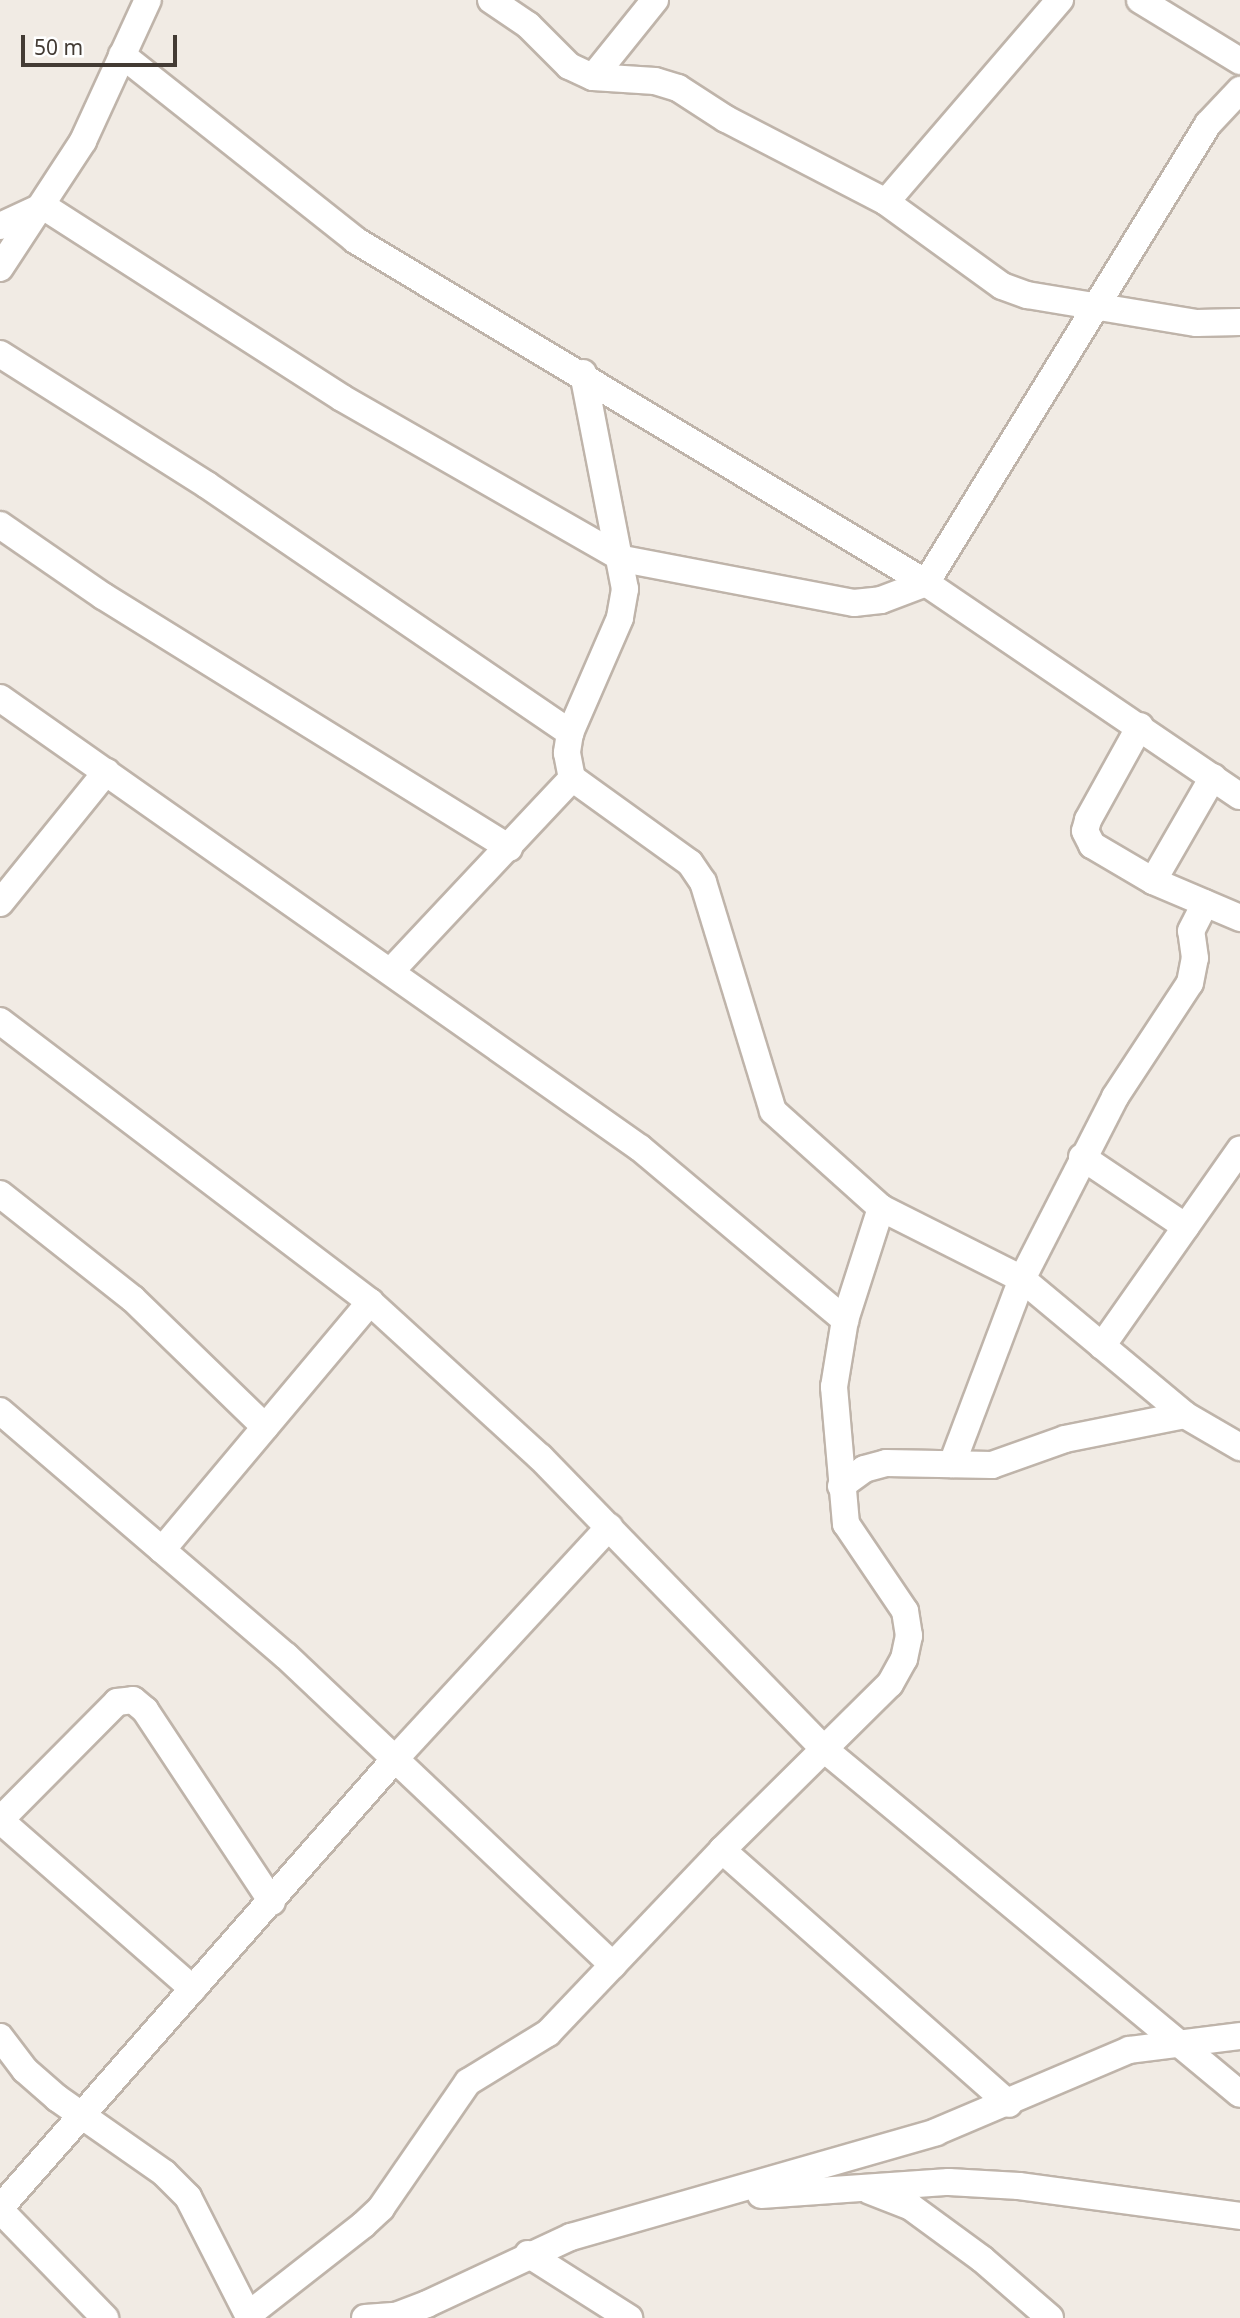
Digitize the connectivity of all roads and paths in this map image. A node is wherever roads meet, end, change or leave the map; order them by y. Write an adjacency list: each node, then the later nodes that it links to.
1 (148, 0): 6 (street)
2 (491, 0): 8 (street)
3 (655, 0): 8 (street)
4 (1060, 0): 10 (street)
5 (1140, 0): 7 (street)
6 (122, 55): 11 (street); 17 (street)
7 (1240, 61)
8 (593, 77): 10 (street)
9 (1240, 89): 14 (street)
10 (886, 202): 14 (street)
11 (43, 206): 12 (street); 13 (street); 19 (street)
12 (0, 226)
13 (0, 268)
14 (1098, 308): 15 (street); 20 (street)
15 (1240, 322)
16 (0, 354): 23 (street)
17 (583, 373): 19 (street); 20 (street)
18 (0, 525): 28 (street)
19 (623, 559): 20 (street); 23 (street)
20 (926, 583): 22 (street)
21 (0, 698): 24 (street)
22 (1140, 726): 25 (street); 29 (street)
23 (570, 733): 26 (street)
24 (106, 772): 30 (street); 33 (street)
25 (1213, 777): 27 (street); 29 (street)
26 (572, 778): 28 (street); 38 (street)
27 (1240, 796)
28 (509, 848): 33 (street)
29 (1153, 881): 31 (street)
30 (0, 903)
31 (1205, 903): 32 (street); 36 (street)
32 (1240, 918)
33 (392, 970): 42 (street)
34 (0, 1021): 41 (street)
35 (1240, 1150): 39 (street)
36 (1082, 1157): 39 (street); 40 (street)
37 (0, 1194): 46 (street)
38 (881, 1208): 40 (street); 42 (street)
39 (1186, 1227): 43 (street)
40 (1022, 1279): 43 (street); 48 (street)
41 (370, 1302): 46 (street); 50 (street)
42 (845, 1320): 49 (street)
43 (1102, 1346): 45 (street)
44 (0, 1410): 51 (street)
45 (1185, 1415): 47 (street); 48 (street)
46 (265, 1427): 51 (street)
47 (1240, 1447)
48 (953, 1464): 49 (street)
49 (841, 1486): 52 (street)
50 (609, 1527): 52 (street); 53 (street)
51 (162, 1550): 53 (street)
52 (824, 1749): 54 (street); 60 (street)
53 (395, 1759): 55 (street); 56 (street)
54 (722, 1850): 56 (street); 62 (street)
55 (272, 1902): 57 (street); 57 (street)
56 (613, 1965): 69 (street)
57 (193, 1989): 63 (street)
58 (1240, 2036): 60 (street)
59 (0, 2037): 63 (street)
60 (1176, 2042): 61 (street); 62 (street)
61 (1240, 2094)
62 (1009, 2104): 65 (street)
63 (83, 2116): 66 (street); 69 (street)
64 (855, 2186): 65 (street); 67 (street); 74 (street)
65 (695, 2201): 68 (street)
66 (0, 2209): 70 (street)
67 (1240, 2216)
68 (528, 2254): 72 (street); 73 (street)
69 (246, 2317): 71 (street)
70 (105, 2318)
71 (279, 2318)
72 (365, 2318)
73 (629, 2318)
74 (1050, 2318)

